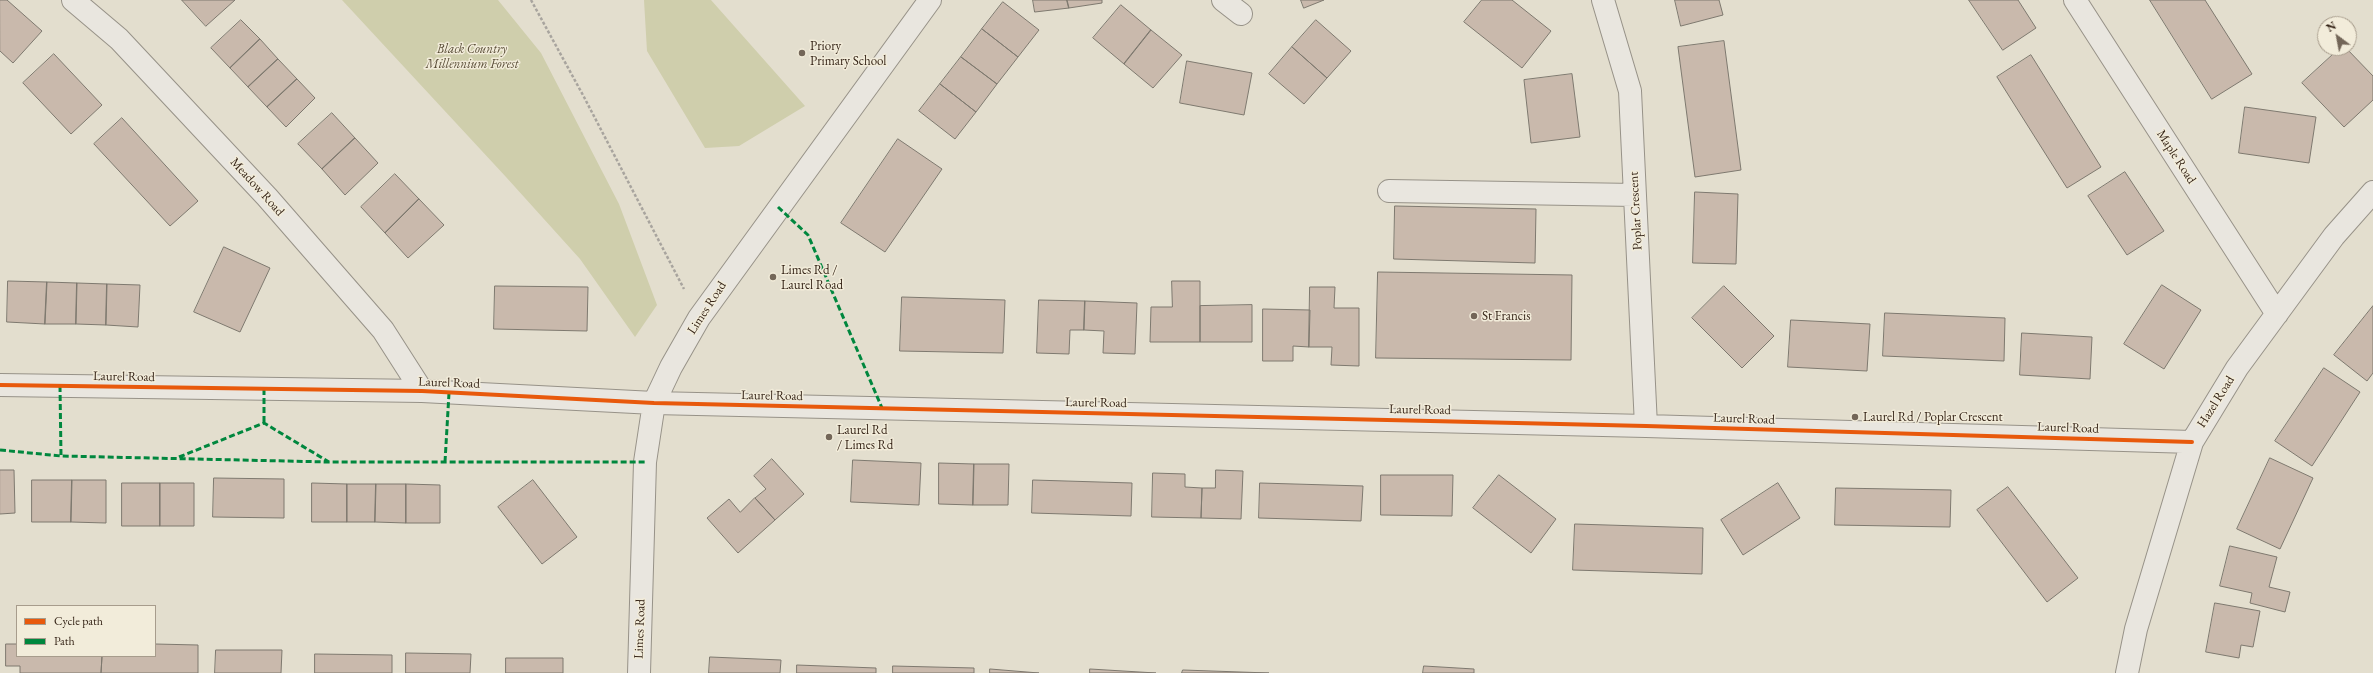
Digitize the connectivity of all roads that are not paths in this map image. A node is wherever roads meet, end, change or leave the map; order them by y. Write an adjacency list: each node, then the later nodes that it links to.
1 (72, 0): 12 (street, Meadow Road)
2 (930, 0): 13 (street, Limes Road)
3 (1223, 0): 6 (street)
4 (1603, 0): 9 (street, Poplar Crescent)
5 (2075, 0): 10 (street, Maple Road)
6 (1241, 14)
7 (1389, 191): 9 (street)
8 (2373, 192): 10 (street, Hazel Road)
9 (1635, 195): 14 (street, Poplar Crescent)
10 (2277, 314): 15 (street, Hazel Road)
11 (0, 385): 12 (street, Laurel Road)
12 (422, 391): 13 (street, Laurel Road)
13 (654, 403): 14 (street, Laurel Road); 16 (street, Limes Road)
14 (1646, 426): 15 (street, Laurel Road)
15 (2192, 442): 17 (street, Hazel Road)
16 (639, 673)
17 (2127, 673)

